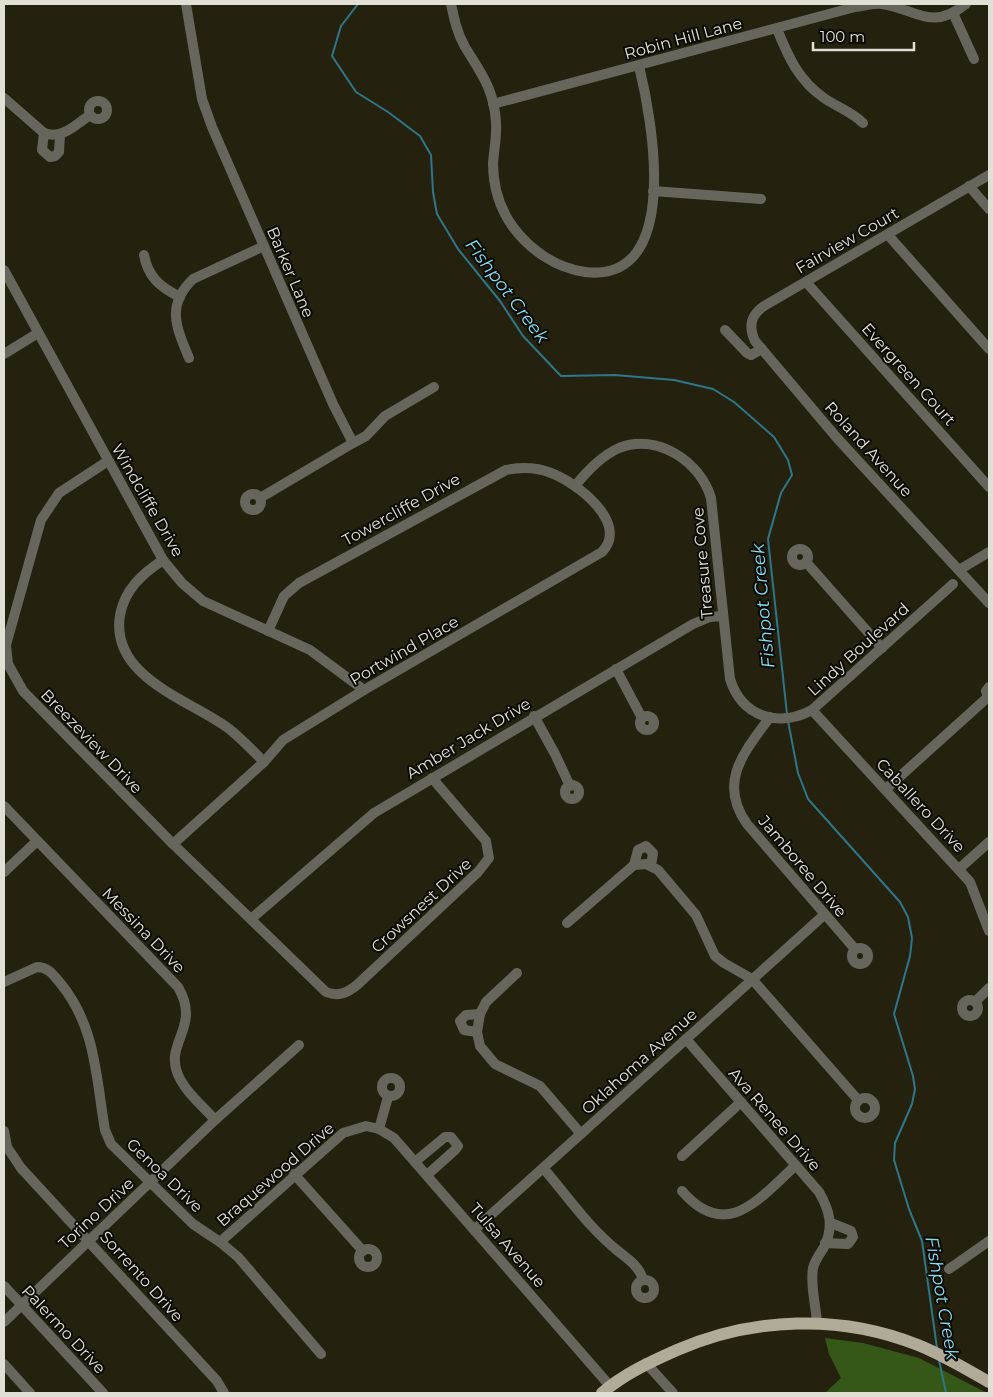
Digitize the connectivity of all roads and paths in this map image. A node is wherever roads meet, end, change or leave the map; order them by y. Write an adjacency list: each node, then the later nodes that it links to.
1 (186, 4): 20 (street, Barker Lane)
2 (451, 4): 9 (street)
3 (966, 4): 4 (street, Robin Hill Lane)
4 (953, 13): 5 (street, Robin Hill Lane); 6 (street)
5 (777, 29): 7 (street, Robin Hill Lane); 11 (street)
6 (974, 60)
7 (639, 66): 9 (street, Robin Hill Lane); 16 (street)
8 (4, 98): 12 (street)
9 (493, 104): 16 (street)
10 (90, 115): 13 (street)
11 (863, 123)
12 (44, 133): 13 (street); 13 (street)
13 (60, 135)
14 (989, 174): 15 (street, Fairview Court)
15 (969, 186): 18 (street); 19 (street, Fairview Court)
16 (653, 191): 17 (street)
17 (761, 199)
18 (989, 209)
19 (888, 235): 23 (street, Fairview Court); 28 (street)
20 (264, 246): 24 (street); 32 (street, Barker Lane)
21 (144, 255): 24 (street)
22 (4, 270): 26 (street, Windcliffe Drive)
23 (806, 282): 27 (street, Fairview Court); 35 (street, Evergreen Court)
24 (180, 297): 30 (street)
25 (725, 330): 27 (street)
26 (38, 333): 29 (street); 33 (street, Windcliffe Drive)
27 (762, 348): 40 (street, Roland Avenue)
28 (989, 349)
29 (4, 354)
30 (189, 358)
31 (434, 387): 32 (street)
32 (353, 443): 36 (street)
33 (108, 461): 38 (street, Windcliffe Drive); 45 (street, Breezeview Drive)
34 (575, 486): 43 (street, Treasure Cove); 44 (street, Towercliffe Drive); 48 (street, Portwind Place)
35 (989, 487)
36 (260, 498)
37 (989, 552): 40 (street)
38 (163, 560): 44 (street, Windcliffe Drive); 54 (street)
39 (806, 562): 46 (street)
40 (959, 570): 42 (street, Roland Avenue)
41 (953, 584): 46 (street, Lindy Boulevard)
42 (989, 603)
43 (722, 616): 47 (street, Amber Jack Drive); 53 (street, Treasure Cove)
44 (268, 631): 48 (street, Windcliffe Drive)
45 (5, 645): 61 (street, Breezeview Drive)
46 (882, 648): 50 (street, Lindy Boulevard)
47 (616, 669): 51 (street, Amber Jack Drive); 52 (street)
48 (364, 690): 54 (street, Portwind Place)
49 (989, 694): 57 (street)
50 (809, 712): 53 (street, Lindy Boulevard); 57 (street, Caballero Drive)
51 (534, 716): 55 (street, Amber Jack Drive); 56 (street)
52 (642, 718)
53 (774, 718): 66 (street, Jamboree Drive)
54 (264, 762): 61 (street, Portwind Place)
55 (432, 778): 67 (street, Amber Jack Drive); 75 (street, Crowsnest Drive)
56 (570, 786)
57 (886, 789): 64 (street, Caballero Drive)
58 (4, 806): 59 (street, Messina Drive)
59 (37, 841): 65 (street); 84 (street, Messina Drive)
60 (989, 842): 64 (street)
61 (173, 844): 67 (street, Breezeview Drive)
62 (634, 865): 63 (street); 63 (street); 68 (street)
63 (651, 866): 72 (street)
64 (960, 869): 69 (street, Caballero Drive)
65 (4, 872)
66 (824, 915): 70 (street, Jamboree Drive); 72 (street, Oklahoma Avenue)
67 (251, 919): 75 (street, Breezeview Drive)
68 (567, 923)
69 (989, 931)
70 (855, 949)
71 (517, 973): 77 (street)
72 (752, 979): 79 (street, Oklahoma Avenue); 82 (street)
73 (4, 982): 94 (street, Genoa Drive)
74 (989, 988): 76 (street)
75 (338, 994)
76 (975, 1002)
77 (480, 1014): 78 (street); 78 (street)
78 (477, 1032): 87 (street)
79 (686, 1039): 83 (street, Ava Renee Drive); 87 (street, Oklahoma Avenue)
80 (299, 1046): 84 (street, Torino Drive)
81 (388, 1097): 85 (street)
82 (858, 1100)
83 (741, 1102): 88 (street); 90 (street, Ava Renee Drive)
84 (215, 1120): 94 (street, Torino Drive)
85 (379, 1129): 89 (street, Tulsa Avenue); 92 (street, Braquewood Drive)
86 (4, 1131): 98 (street, Sorrento Drive)
87 (581, 1134): 91 (street, Oklahoma Avenue)
88 (682, 1156)
89 (416, 1162): 93 (street, Tulsa Avenue); 93 (street)
90 (795, 1166): 95 (street); 96 (street, Ava Renee Drive)
91 (544, 1169): 97 (street, Oklahoma Avenue); 104 (street)
92 (294, 1174): 100 (street, Braquewood Drive); 102 (street)
93 (427, 1174): 97 (street, Tulsa Avenue)
94 (150, 1183): 98 (street, Torino Drive); 100 (street, Genoa Drive)
95 (682, 1191)
96 (831, 1223): 101 (street); 101 (street)
97 (474, 1230): 113 (street, Tulsa Avenue)
98 (89, 1240): 106 (street, Torino Drive); 116 (street, Sorrento Drive)
99 (989, 1241): 103 (street)
100 (220, 1242): 109 (street, Genoa Drive)
101 (826, 1243): 108 (street)
102 (363, 1250)
103 (949, 1269)
104 (643, 1280)
105 (4, 1286): 106 (street, Palermo Drive)
106 (22, 1305): 107 (street, Torino Drive); 115 (street, Palermo Drive)
107 (4, 1322)
108 (817, 1323): 110 (main road); 112 (main road)
109 (321, 1354)
110 (646, 1363): 113 (main road); 117 (street)
111 (4, 1364): 114 (street)
112 (989, 1382)
113 (606, 1390)
114 (30, 1393)
115 (102, 1393)
116 (224, 1393)
117 (673, 1393)

